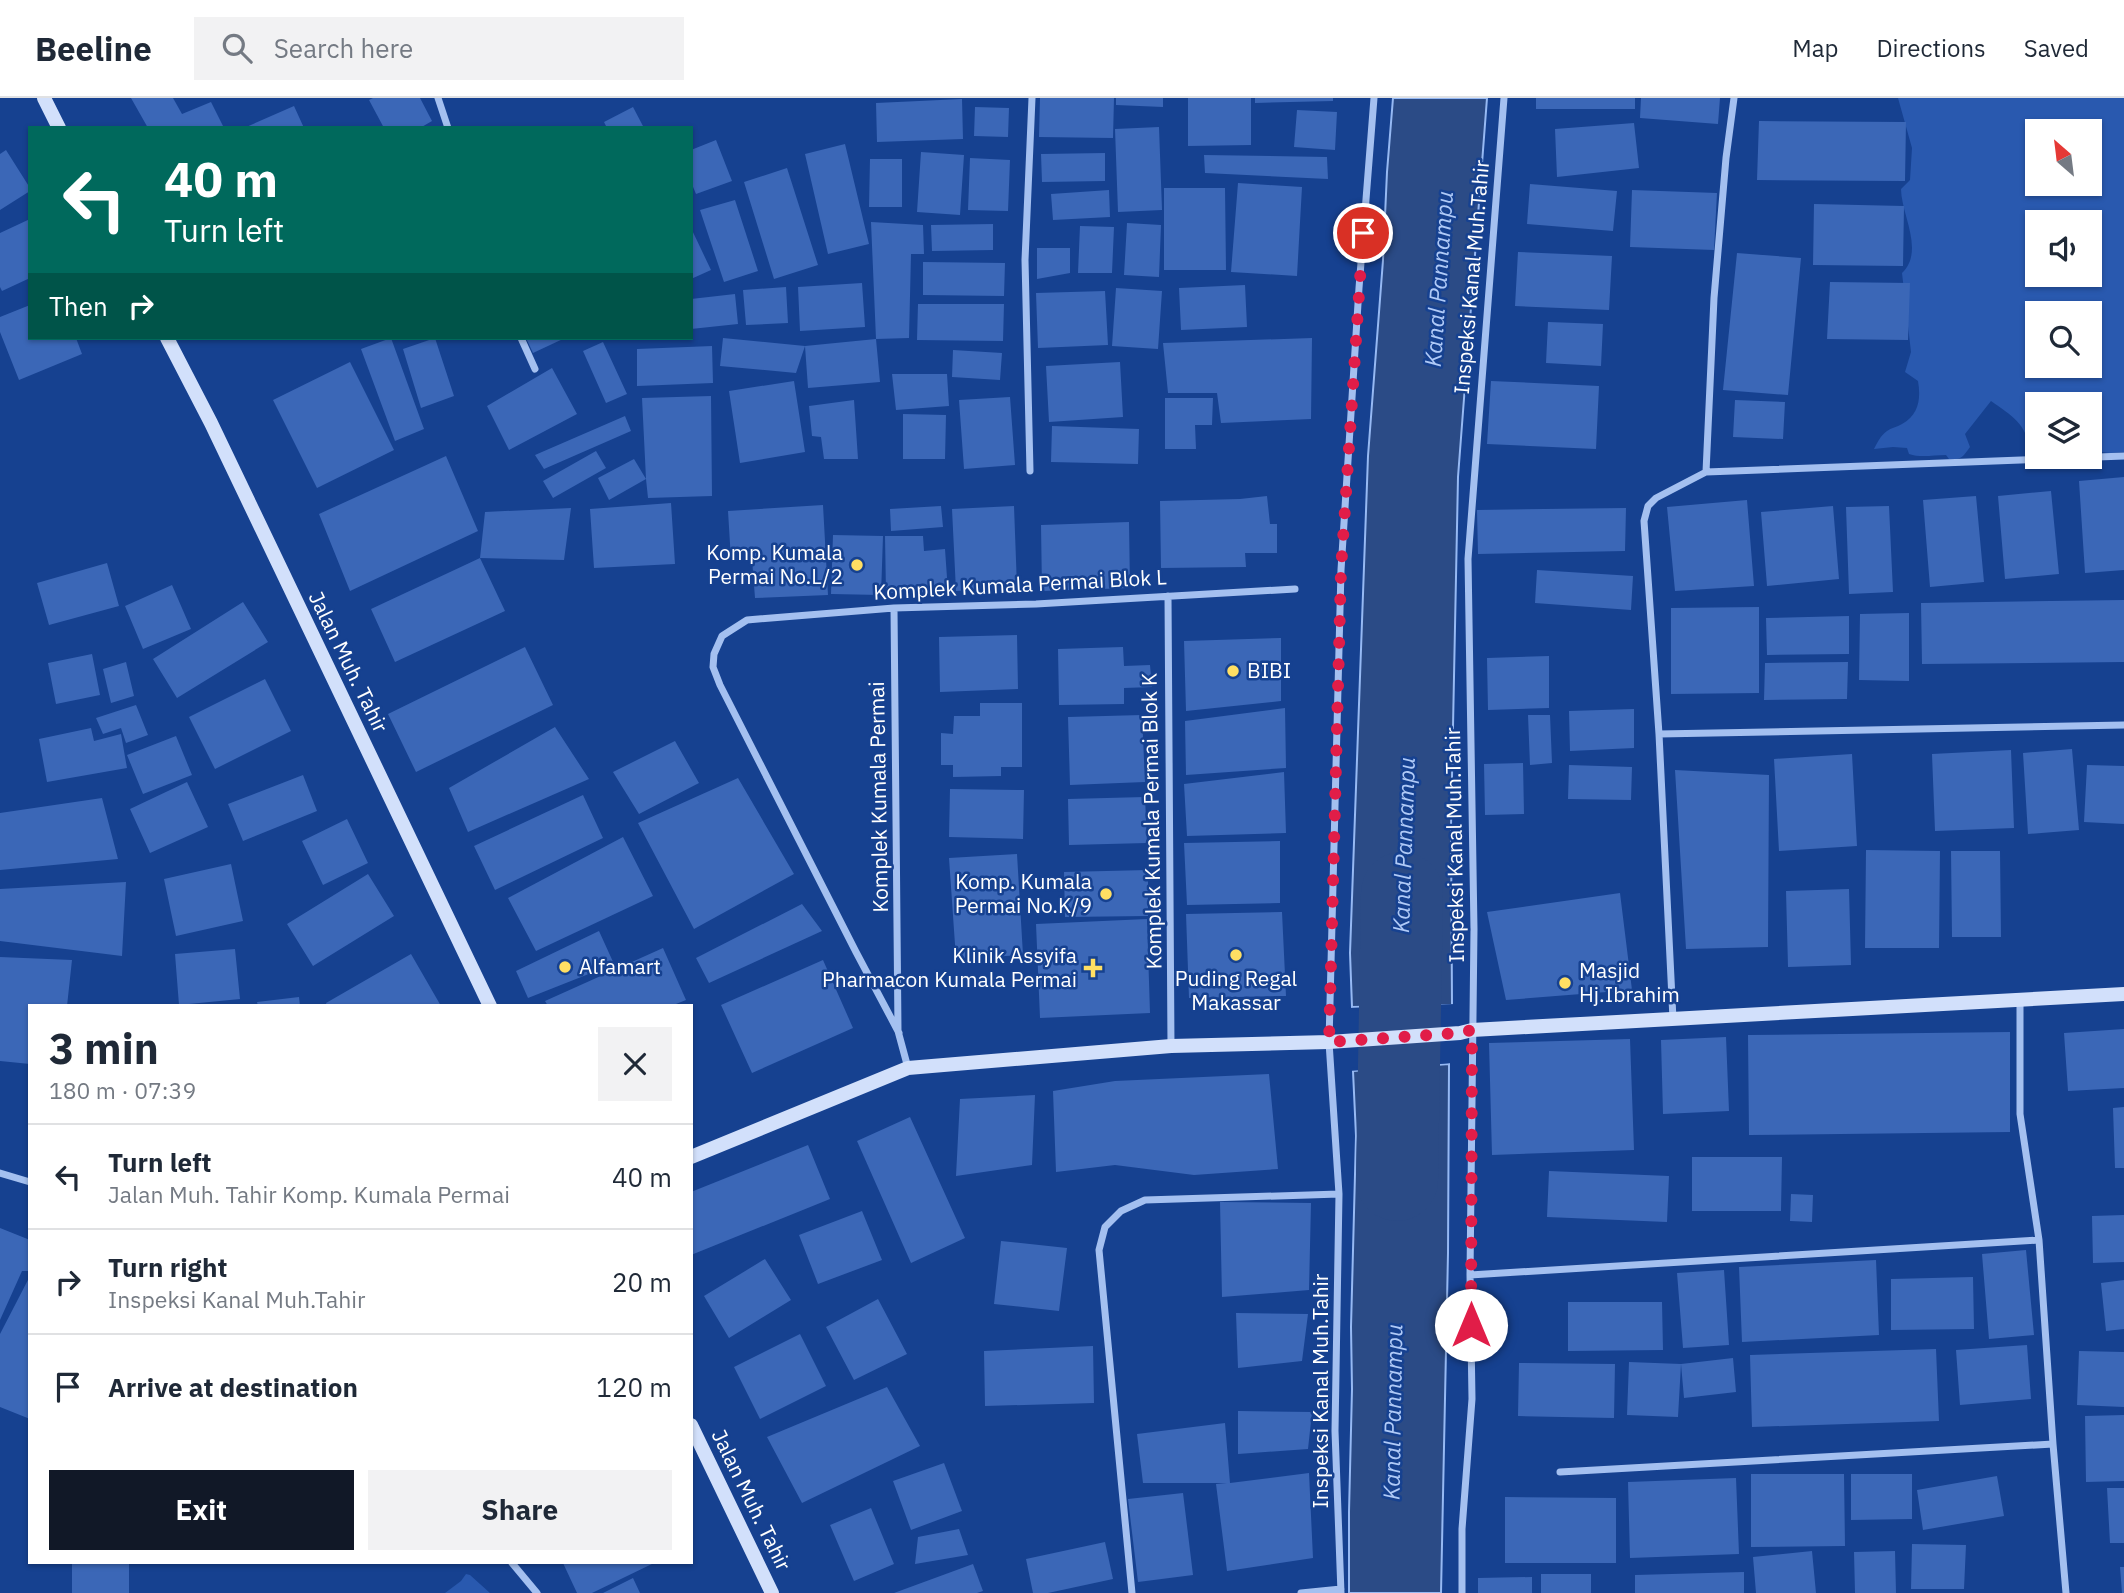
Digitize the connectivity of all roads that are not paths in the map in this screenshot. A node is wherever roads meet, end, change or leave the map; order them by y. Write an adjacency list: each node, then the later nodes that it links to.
1 (44, 98): 7 (street)
2 (438, 98): 8 (street)
3 (1032, 98): 13 (street)
4 (1374, 98): 26 (street, Inspeksi Kanal Muh.Tahir)
5 (1504, 98): 24 (street, Inspeksi Kanal Muh.Tahir)
6 (1734, 98): 14 (street)
7 (58, 126)
8 (447, 126)
9 (168, 340): 22 (street, Jalan Muh. Tahir)
10 (522, 340): 11 (street)
11 (535, 369)
12 (2124, 456): 14 (street)
13 (1030, 471)
14 (1706, 472): 19 (street)
15 (1295, 589): 16 (street, Komplek Kumala Permai Blok L)
16 (1168, 596): 17 (street, Komplek Kumala Permai Blok L); 27 (street, Komplek Kumala Permai Blok K)
17 (894, 608): 25 (street, Komplek Kumala Permai); 25 (street, Komplek Kumala Permai Blok L)
18 (2124, 725): 19 (street)
19 (1659, 734): 23 (street)
20 (2124, 994): 21 (street)
21 (2020, 1000): 23 (street); 33 (street)
22 (489, 1004)
23 (1673, 1020): 24 (street)
24 (1466, 1031): 26 (street); 34 (street, Inspeksi Kanal Muh.Tahir)
25 (899, 1032): 28 (street, Komplek Kumala Permai)
26 (1329, 1042): 27 (street); 32 (street, Inspeksi Kanal Muh.Tahir)
27 (1171, 1046): 28 (street)
28 (908, 1068): 29 (street)
29 (693, 1156)
30 (0, 1174): 31 (street)
31 (28, 1181)
32 (1339, 1194): 39 (street, Inspeksi Kanal Muh.Tahir); 42 (street)
33 (2039, 1240): 34 (street); 36 (street)
34 (1471, 1275): 44 (street, Inspeksi Kanal Muh.Tahir)
35 (693, 1429): 41 (street, Jalan Muh. Tahir)
36 (2053, 1444): 37 (street); 45 (street)
37 (1560, 1472)
38 (513, 1564): 40 (street)
39 (1341, 1591): 43 (street)
40 (537, 1593)
41 (772, 1593)
42 (1132, 1593)
43 (1301, 1593)
44 (1462, 1593)
45 (2066, 1593)

